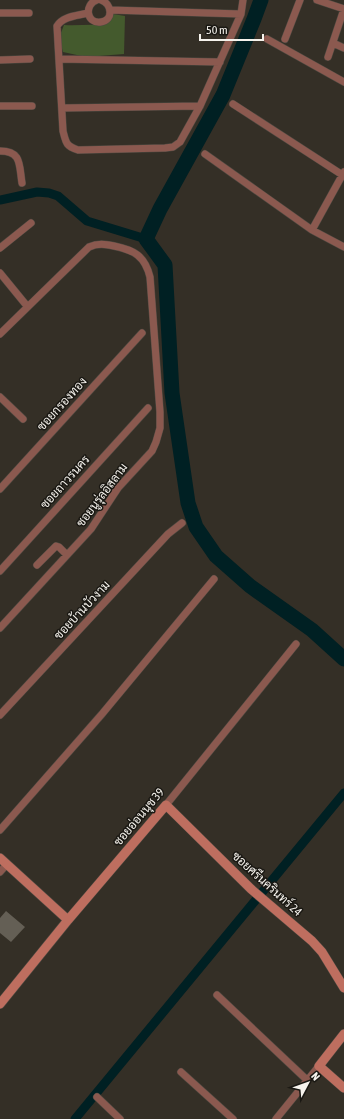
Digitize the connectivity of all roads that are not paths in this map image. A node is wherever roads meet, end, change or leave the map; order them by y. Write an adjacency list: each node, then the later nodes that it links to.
1 (97, 0): 9 (street)
2 (101, 0): 6 (street)
3 (243, 0): 10 (street)
4 (300, 0): 12 (street)
5 (317, 0): 13 (street)
6 (110, 10): 9 (street); 10 (street)
7 (0, 13): 8 (street)
8 (29, 13)
9 (88, 13): 18 (street)
10 (241, 14): 19 (street)
11 (267, 39): 20 (street)
12 (285, 39)
13 (333, 43): 14 (street); 15 (street)
14 (344, 48)
15 (328, 57)
16 (30, 59): 17 (street)
17 (0, 60)
18 (59, 60): 19 (street); 25 (street)
19 (220, 62): 24 (street)
20 (344, 82)
21 (233, 104): 28 (street)
22 (0, 106): 23 (street)
23 (32, 106)
24 (200, 106): 25 (street); 25 (street)
25 (62, 108)
26 (0, 151): 29 (street)
27 (205, 154): 31 (street)
28 (343, 174): 31 (street)
29 (22, 183)
30 (31, 223): 33 (street)
31 (312, 230): 32 (street)
32 (344, 247)
33 (0, 248)
34 (0, 273): 35 (street)
35 (28, 306): 37 (street); 43 (street, ซอยนูรุ่ลอิสลาม)
36 (142, 333): 41 (street, ซอยกรองทอง)
37 (0, 334)
38 (0, 397): 40 (street)
39 (148, 408): 45 (street, ซอยถาวรนคร)
40 (23, 419)
41 (0, 489)
42 (182, 523): 49 (street, ซอยบ้านบัวงาม)
43 (67, 555): 44 (street); 47 (street, ซอยนูรุ่ลอิสลาม)
44 (37, 565)
45 (0, 571)
46 (214, 578): 51 (street)
47 (0, 628)
48 (296, 644): 50 (street, ซอยอ่อนนุช 39)
49 (0, 714)
50 (166, 804): 54 (street, ซอยอ่อนนุช 39); 55 (street, ซอยศรีนครินทร์ 24)
51 (0, 830)
52 (3, 861): 53 (street); 54 (street)
53 (0, 872)
54 (68, 920): 57 (street, ซอยอ่อนนุช 39)
55 (344, 988)
56 (217, 995): 61 (street)
57 (0, 1004)
58 (344, 1034): 59 (street)
59 (319, 1066): 61 (street); 62 (street)
60 (181, 1072): 65 (street)
61 (307, 1080): 66 (street)
62 (344, 1088)
63 (97, 1097): 64 (street)
64 (116, 1118)
65 (233, 1119)
66 (276, 1119)

